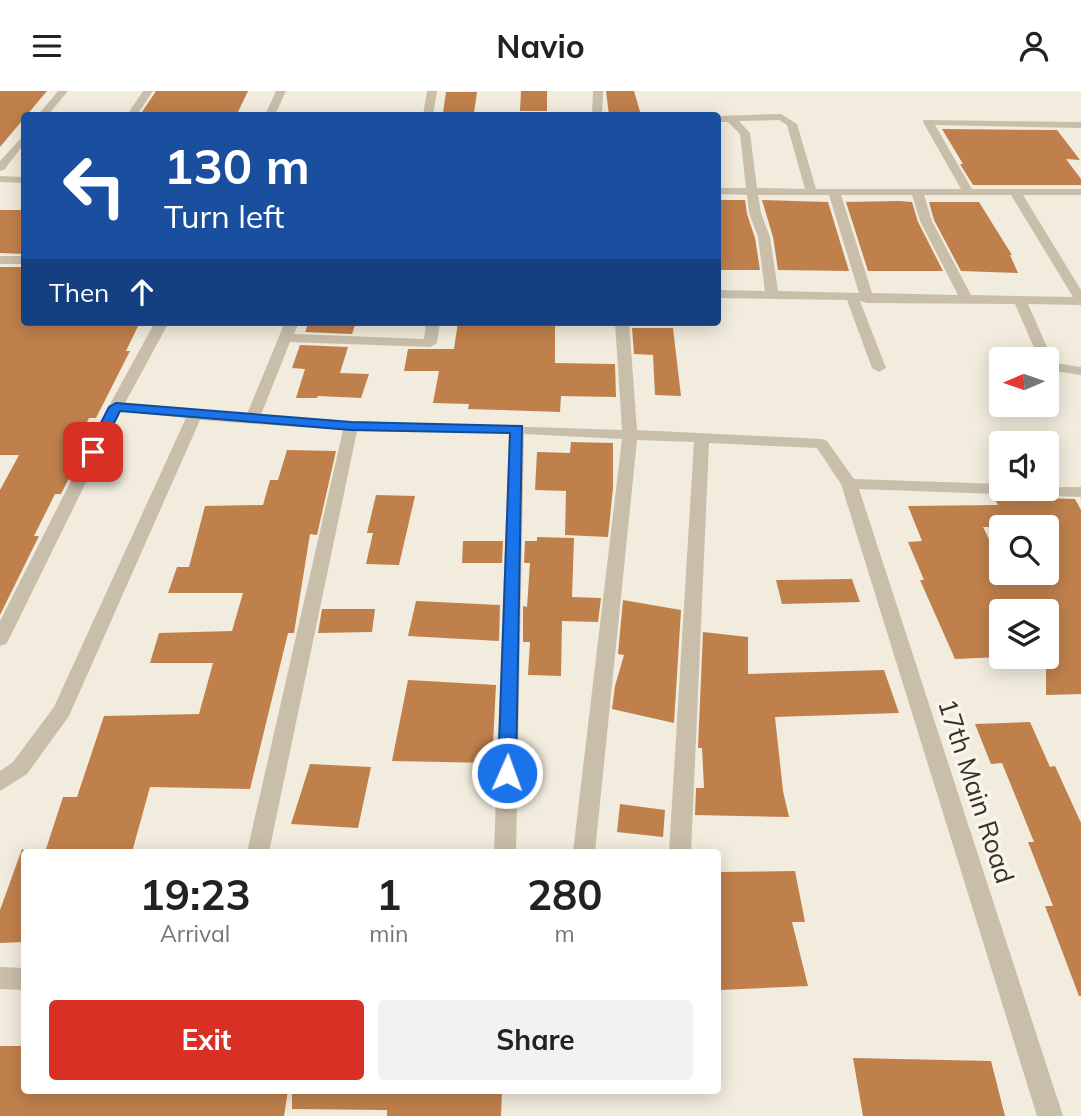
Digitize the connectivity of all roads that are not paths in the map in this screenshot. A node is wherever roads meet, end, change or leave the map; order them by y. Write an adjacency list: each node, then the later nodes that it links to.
1 (63, 91): 6 (street)
2 (148, 91): 7 (street)
3 (281, 91): 8 (street)
4 (432, 91): 9 (street)
5 (598, 91): 10 (street)
6 (46, 112)
7 (134, 112)
8 (271, 112)
9 (428, 112)
10 (597, 112)
11 (721, 119): 12 (street)
12 (731, 119): 19 (street); 25 (street)
13 (1081, 125): 22 (street)
14 (21, 142): 15 (street)
15 (0, 168)
16 (0, 180): 17 (street)
17 (21, 180)
18 (721, 191): 25 (street)
19 (811, 192): 20 (street); 25 (street)
20 (834, 192): 21 (street); 30 (street)
21 (917, 192): 22 (street); 31 (street)
22 (968, 192): 23 (street)
23 (1015, 192): 24 (street); 33 (street)
24 (1081, 192)
25 (754, 193): 29 (street)
26 (0, 260): 27 (street)
27 (21, 261)
28 (721, 294): 29 (street)
29 (772, 297): 30 (street)
30 (860, 299): 31 (street); 40 (street)
31 (967, 300): 32 (street)
32 (1020, 301): 33 (street); 39 (street)
33 (1081, 301)
34 (160, 326): 43 (street)
35 (290, 326): 38 (street)
36 (432, 326): 38 (street)
37 (622, 326): 48 (street)
38 (286, 338): 45 (street)
39 (1040, 347)
40 (879, 368)
41 (1059, 368): 42 (street)
42 (1081, 371)
43 (116, 407): 44 (street); 52 (street)
44 (195, 415): 45 (street); 53 (street)
45 (252, 419): 46 (street)
46 (351, 426): 47 (street); 54 (street)
47 (517, 429): 48 (street); 55 (street)
48 (630, 433): 49 (street); 56 (street)
49 (702, 437): 50 (street, 17th Main Road); 57 (street)
50 (849, 484): 51 (street); 60 (street, 17th Main Road)
51 (1081, 492)
52 (0, 639)
53 (0, 782)
54 (259, 849)
55 (505, 849)
56 (584, 849)
57 (680, 849)
58 (0, 978): 59 (street)
59 (21, 979)
60 (1050, 1116)

